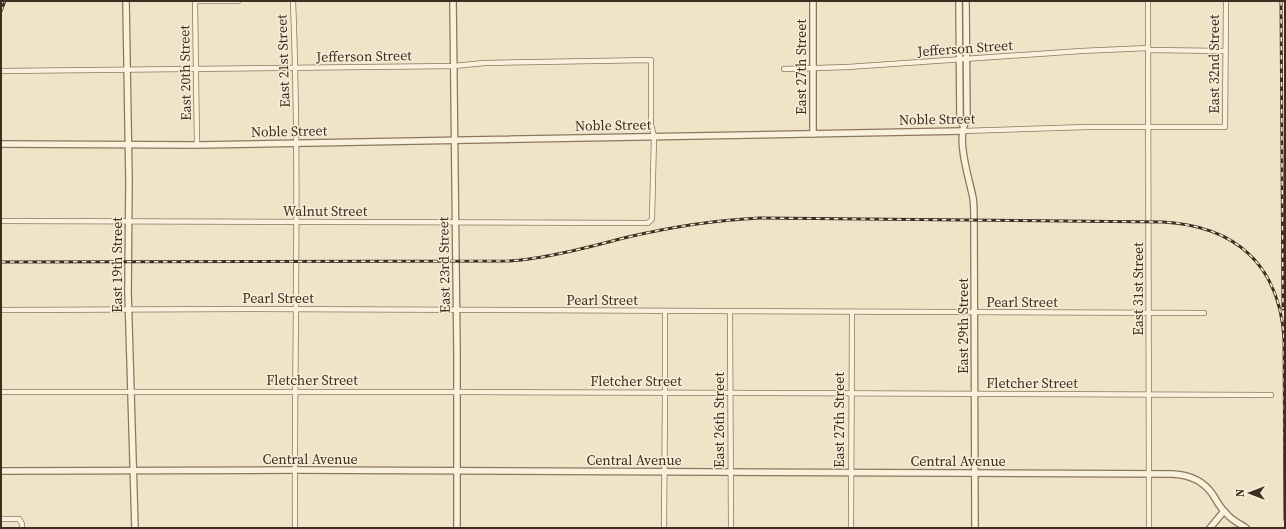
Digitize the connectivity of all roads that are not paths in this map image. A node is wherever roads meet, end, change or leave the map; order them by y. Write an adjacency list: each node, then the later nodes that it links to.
1 (126, 1): 19 (street, East 19th Street)
2 (195, 1): 3 (street); 17 (street, East 20th Street)
3 (238, 1)
4 (293, 1): 15 (street, East 21st Street)
5 (453, 1): 14 (street, East 23rd Street)
6 (813, 1): 16 (street, East 27th Street)
7 (960, 1): 13 (street, East 29th Street)
8 (966, 1): 13 (street, East 29th Street)
9 (1148, 1): 11 (street, East 31st Street)
10 (1226, 1): 12 (street, East 32nd Street)
11 (1148, 49): 12 (street, Jefferson Street); 13 (street, Jefferson Street); 21 (street, East 31st Street)
12 (1225, 51): 22 (street, East 32nd Street)
13 (963, 59): 16 (street, Jefferson Street); 23 (street, East 29th Street)
14 (454, 66): 15 (street, Jefferson Street); 25 (street, Jefferson Street); 26 (street, East 23rd Street)
15 (296, 68): 17 (street, Jefferson Street); 27 (street, East 21st Street)
16 (813, 68): 18 (street, Jefferson Street); 24 (street, East 27th Street)
17 (196, 69): 19 (street, Jefferson Street); 30 (street, East 20th Street)
18 (784, 69)
19 (127, 70): 20 (street, Jefferson Street); 29 (street, East 19th Street)
20 (1, 71)
21 (1148, 126): 22 (street, Noble Street); 23 (street, Noble Street); 43 (street, East 31st Street)
22 (1225, 126)
23 (963, 128): 24 (street, Noble Street); 42 (street, East 29th Street)
24 (813, 134): 25 (street, Noble Street)
25 (654, 136): 26 (street, Noble Street); 34 (street, Walnut Street)
26 (455, 140): 27 (street, Noble Street); 34 (street, East 23rd Street)
27 (296, 143): 30 (street, Noble Street); 33 (street, East 21st Street)
28 (1, 144): 29 (street, Noble Street)
29 (129, 145): 30 (street, Noble Street); 32 (street, East 19th Street)
30 (197, 145)
31 (1, 221): 32 (street, Walnut Street)
32 (129, 222): 33 (street, Walnut Street); 35 (street, East 19th Street)
33 (296, 222): 34 (street, Walnut Street); 36 (street, East 21st Street)
34 (455, 223): 38 (street, East 23rd Street)
35 (129, 309): 36 (street, Pearl Street); 37 (street, Pearl Street); 45 (street, East 19th Street)
36 (296, 309): 38 (street, Pearl Street); 47 (street, East 21st Street)
37 (1, 310)
38 (457, 310): 40 (street, Pearl Street); 48 (street, East 23rd Street)
39 (730, 311): 40 (street, Pearl Street); 41 (street, Pearl Street); 50 (street, East 26th Street)
40 (664, 312): 49 (street)
41 (852, 312): 42 (street, Pearl Street); 51 (street, East 27th Street)
42 (975, 313): 43 (street, Pearl Street); 52 (street, East 29th Street)
43 (1149, 313): 44 (street, Pearl Street); 53 (street, East 31st Street)
44 (1204, 313)
45 (132, 391): 46 (street, Fletcher Street); 47 (street, Fletcher Street); 55 (street, East 19th Street)
46 (1, 392)
47 (295, 392): 48 (street, Fletcher Street); 56 (street, East 21st Street)
48 (457, 392): 49 (street, Fletcher Street); 58 (street, East 23rd Street)
49 (666, 393): 50 (street, Fletcher Street); 59 (street)
50 (730, 393): 51 (street, Fletcher Street); 60 (street, East 26th Street)
51 (852, 393): 52 (street, Fletcher Street); 61 (street, East 27th Street)
52 (975, 394): 53 (street, Fletcher Street); 62 (street, East 29th Street)
53 (1149, 395): 54 (street, Fletcher Street); 63 (street, East 31st Street)
54 (1271, 395)
55 (134, 470): 56 (street, Central Avenue); 57 (street, Central Avenue); 67 (street, East 19th Street)
56 (294, 470): 58 (street, Central Avenue); 68 (street, East 21st Street)
57 (1, 471)
58 (457, 471): 59 (street, Central Avenue); 69 (street, East 23rd Street)
59 (664, 472): 60 (street, Central Avenue); 70 (street)
60 (730, 472): 61 (street, Central Avenue); 71 (street, East 26th Street)
61 (852, 473): 62 (street, Central Avenue); 72 (street, East 27th Street)
62 (976, 473): 63 (street, Central Avenue); 73 (street, East 29th Street)
63 (1150, 474): 64 (street, Central Avenue); 74 (street, East 31st Street)
64 (1224, 511): 75 (street); 76 (street, Central Avenue)
65 (1, 519): 66 (street)
66 (22, 528)
67 (135, 528)
68 (295, 528)
69 (457, 528)
70 (664, 528)
71 (730, 528)
72 (851, 528)
73 (975, 528)
74 (1149, 528)
75 (1210, 528)
76 (1246, 528)

